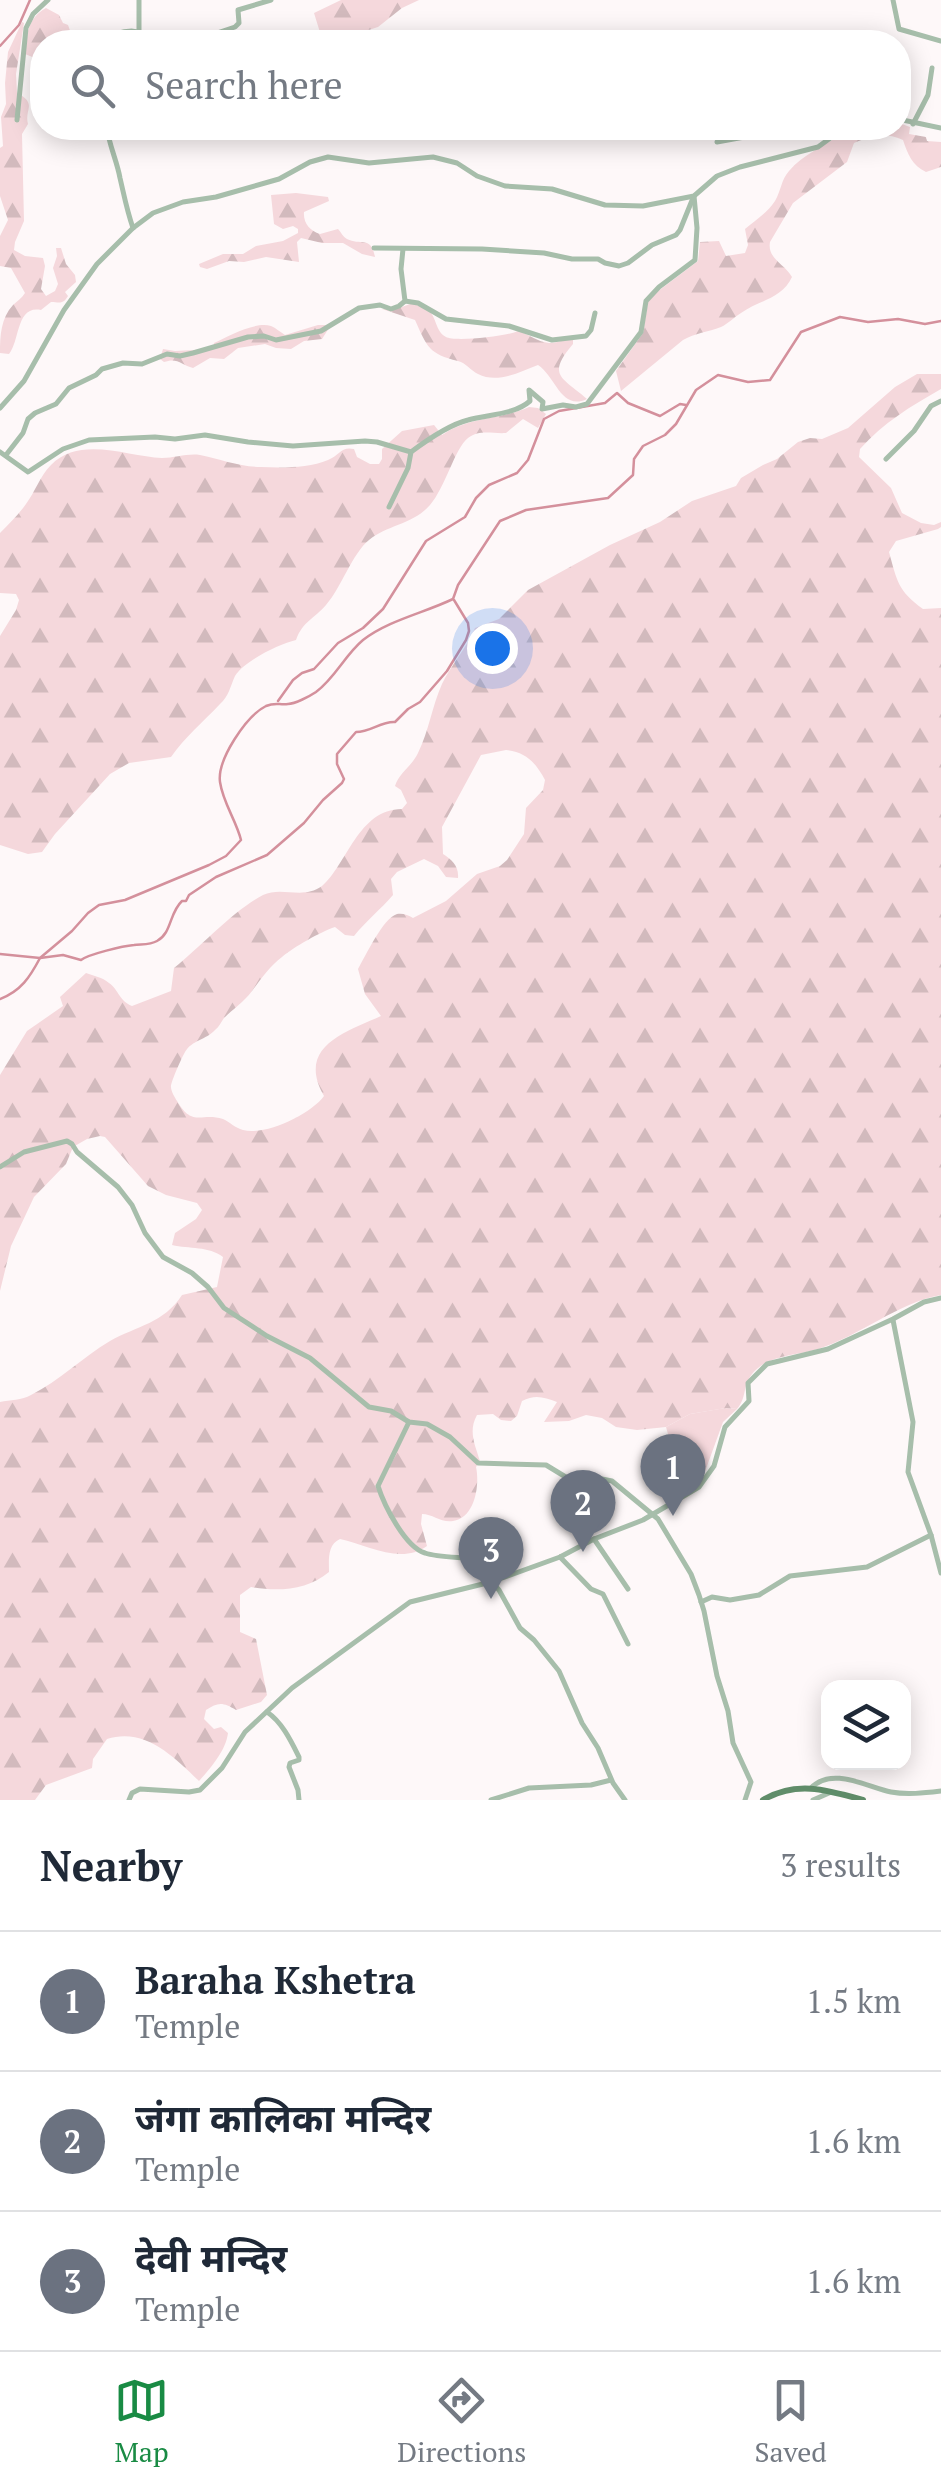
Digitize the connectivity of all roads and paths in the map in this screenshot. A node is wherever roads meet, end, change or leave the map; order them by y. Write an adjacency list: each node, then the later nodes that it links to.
1 (48, 0): 11 (street)
2 (139, 0): 5 (street)
3 (270, 0): 6 (street)
4 (893, 0): 7 (street)
5 (139, 30)
6 (226, 30)
7 (905, 30)
8 (911, 32): 9 (street)
9 (941, 41)
10 (932, 68): 12 (street)
11 (18, 120)
12 (912, 124): 13 (street)
13 (941, 128)
14 (109, 140): 19 (street)
15 (728, 140): 17 (street)
16 (828, 140): 18 (street)
17 (717, 142)
18 (694, 196): 19 (street); 21 (street); 26 (street)
19 (132, 228): 25 (street)
20 (374, 248): 21 (street)
21 (403, 249): 22 (street)
22 (405, 301): 23 (street); 27 (street)
23 (595, 313)
24 (941, 402): 28 (street)
25 (0, 408)
26 (410, 452): 27 (street); 29 (street)
27 (3, 453)
28 (886, 459)
29 (389, 507)
30 (0, 1167): 33 (street)
31 (941, 1298): 32 (street)
32 (893, 1319): 34 (street); 35 (street)
33 (409, 1422): 34 (street); 39 (street)
34 (652, 1515): 36 (street); 41 (street)
35 (930, 1535): 38 (street); 41 (street)
36 (594, 1539): 37 (street); 40 (street)
37 (560, 1557): 39 (street); 42 (street)
38 (941, 1573)
39 (491, 1582): 43 (street); 44 (street)
40 (628, 1589)
41 (701, 1602): 54 (street)
42 (628, 1644)
43 (267, 1712): 46 (street); 51 (street)
44 (612, 1780): 52 (street); 53 (street)
45 (812, 1788): 47 (street); 48 (main road); 55 (main road)
46 (200, 1790): 49 (street); 50 (street)
47 (941, 1791)
48 (832, 1792): 56 (street); 57 (main road)
49 (129, 1800)
50 (198, 1800)
51 (299, 1800)
52 (492, 1800)
53 (625, 1800)
54 (745, 1800)
55 (763, 1800)
56 (813, 1800)
57 (863, 1800)

